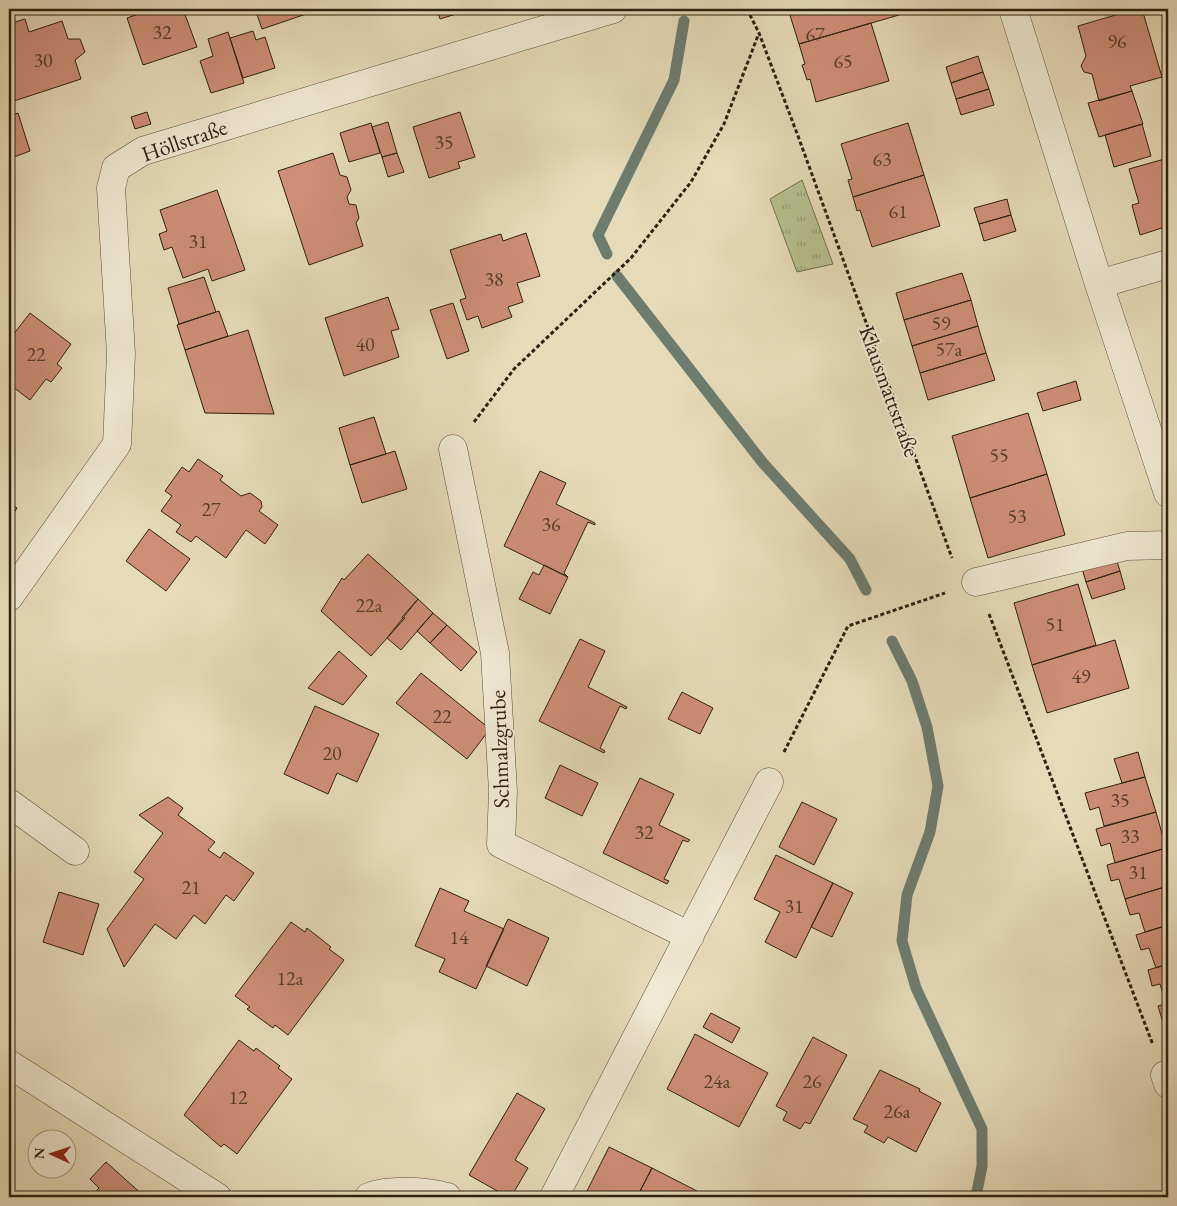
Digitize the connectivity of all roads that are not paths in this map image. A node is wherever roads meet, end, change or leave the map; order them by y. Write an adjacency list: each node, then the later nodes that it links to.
1 (613, 9): 9 (street, Höllstraße)
2 (1014, 9): 4 (street)
3 (1168, 264): 4 (street)
4 (1099, 284): 6 (street)
5 (454, 449): 13 (street, Schmalzgrube)
6 (1168, 493)
7 (1168, 545): 8 (street)
8 (976, 582)
9 (9, 597)
10 (769, 782): 13 (street)
11 (9, 803): 12 (street)
12 (75, 851)
13 (690, 936): 18 (street)
14 (9, 1064): 15 (street)
15 (217, 1197)
16 (369, 1197): 17 (street)
17 (448, 1197)
18 (554, 1197)

